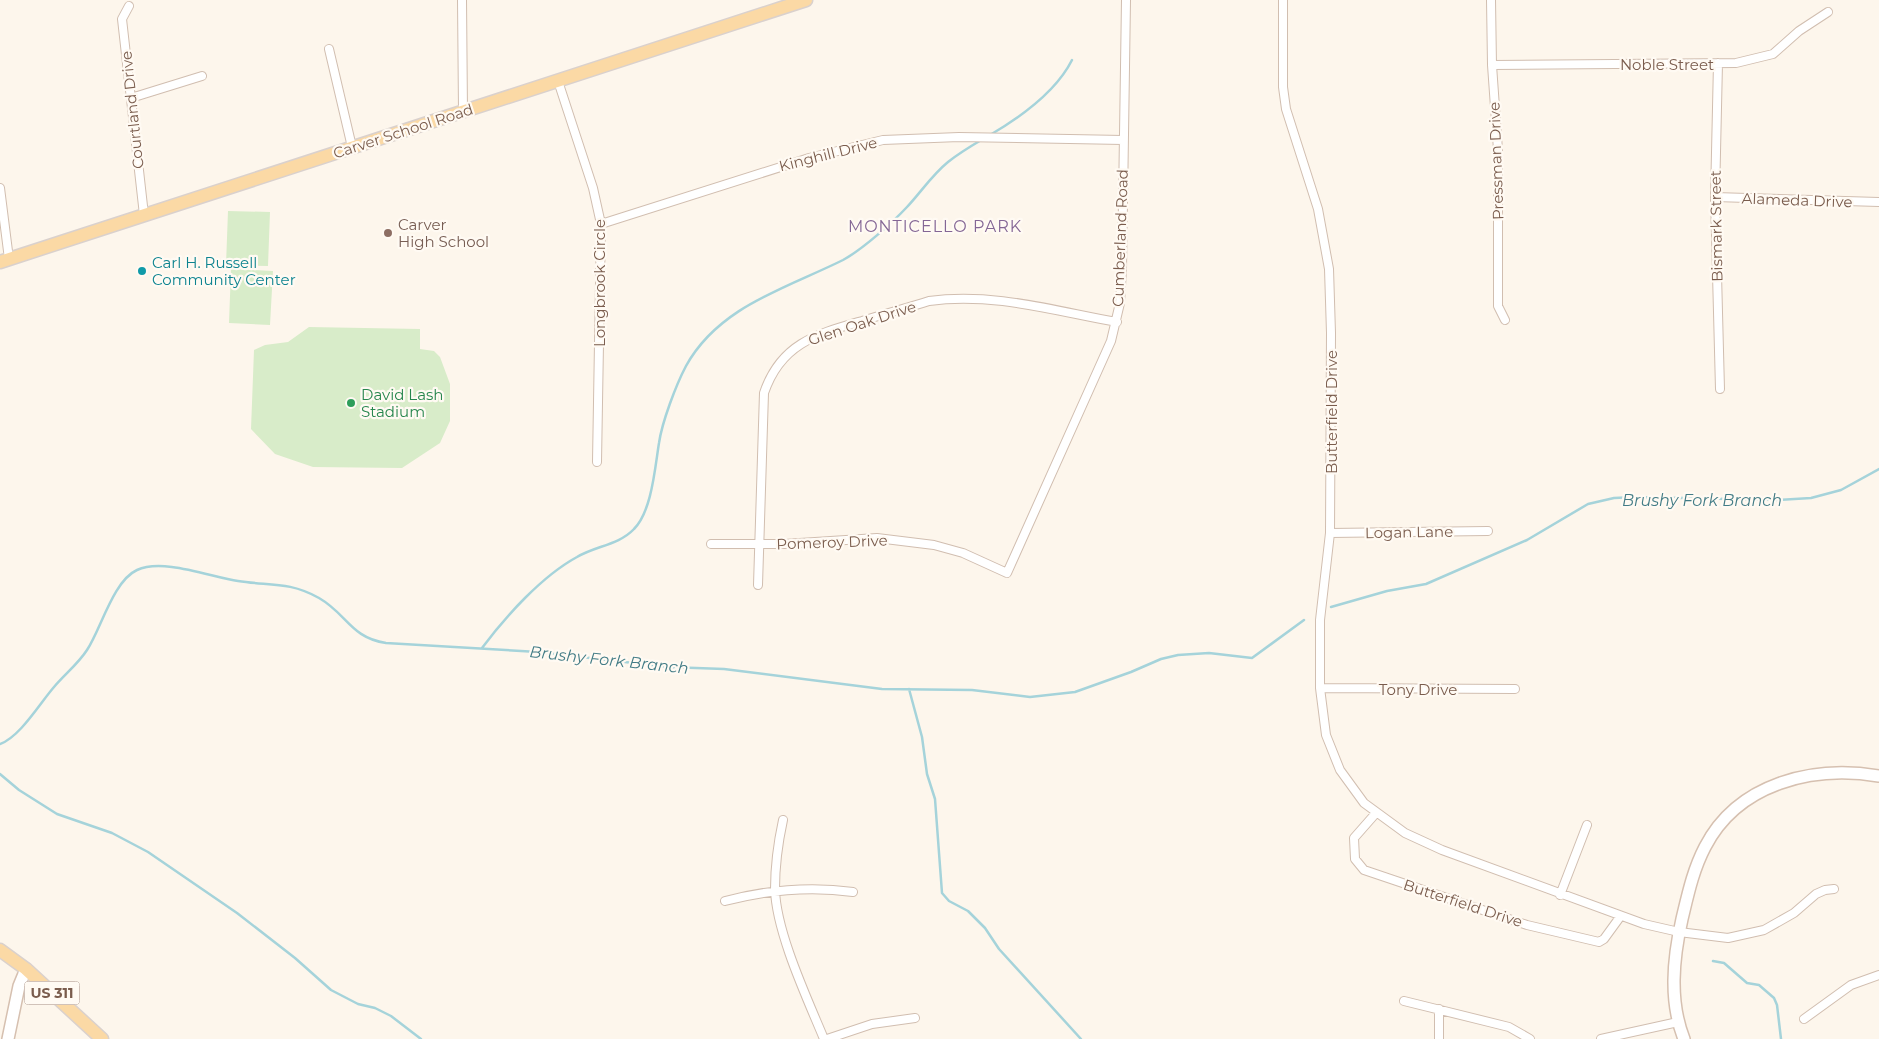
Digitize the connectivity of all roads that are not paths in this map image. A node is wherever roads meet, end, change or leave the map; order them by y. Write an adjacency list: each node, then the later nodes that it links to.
1 (462, 0): 14 (street)
2 (806, 0): 12 (main road, Carver School Road)
3 (1126, 0): 15 (street, Cumberland Road)
4 (1283, 0): 28 (street, Butterfield Drive)
5 (1491, 0): 10 (street, Pressman Drive)
6 (129, 6): 13 (street, Courtland Drive)
7 (1828, 12): 9 (street, Noble Street)
8 (329, 50): 16 (street)
9 (1718, 63): 10 (street, Noble Street); 18 (street, Bismark Street)
10 (1492, 65): 23 (street, Pressman Drive)
11 (202, 76): 13 (street)
12 (558, 80): 14 (main road, Carver School Road); 21 (street, Longbrook Circle)
13 (131, 98): 20 (street, Courtland Drive)
14 (464, 112): 16 (main road, Carver School Road)
15 (1123, 140): 21 (street, Kinghill Drive); 24 (street, Cumberland Road)
16 (352, 148): 20 (main road, Carver School Road)
17 (0, 188): 22 (street)
18 (1715, 197): 19 (street, Alameda Drive); 25 (street, Bismark Street)
19 (1879, 202)
20 (144, 215): 22 (main road, Carver School Road)
21 (601, 224): 26 (street, Longbrook Circle)
22 (4, 260)
23 (1505, 320)
24 (1117, 322): 30 (street, Glen Oak Drive); 31 (street, Cumberland Road)
25 (1720, 389)
26 (597, 462)
27 (1488, 531): 28 (street, Logan Lane)
28 (1330, 533): 33 (street, Butterfield Drive)
29 (711, 544): 30 (street, Pomeroy Drive)
30 (758, 545): 31 (street, Pomeroy Drive); 32 (street, Glen Oak Drive)
31 (1007, 572)
32 (758, 585)
33 (1320, 688): 34 (street, Tony Drive); 36 (street, Butterfield Drive)
34 (1515, 689)
35 (1879, 776): 45 (street)
36 (1376, 813): 42 (street, Butterfield Drive); 44 (street, Butterfield Drive)
37 (783, 820): 40 (street)
38 (1587, 826): 42 (street)
39 (1834, 889): 45 (street, Butterfield Drive)
40 (775, 891): 41 (street); 43 (street); 56 (street)
41 (853, 892)
42 (1560, 895): 44 (street, Butterfield Drive)
43 (725, 901)
44 (1620, 917): 45 (street, Butterfield Drive)
45 (1679, 932): 53 (street)
46 (0, 950): 47 (main road, US 311)
47 (26, 969): 54 (street); 55 (main road, US 311)
48 (1879, 975): 52 (street)
49 (1404, 1002): 50 (street)
50 (1439, 1009): 58 (street); 59 (street)
51 (915, 1018): 57 (street)
52 (1804, 1019)
53 (1678, 1022): 60 (street); 61 (street)
54 (8, 1039)
55 (102, 1039)
56 (824, 1039)
57 (827, 1039)
58 (1439, 1039)
59 (1530, 1039)
60 (1601, 1039)
61 (1684, 1039)

